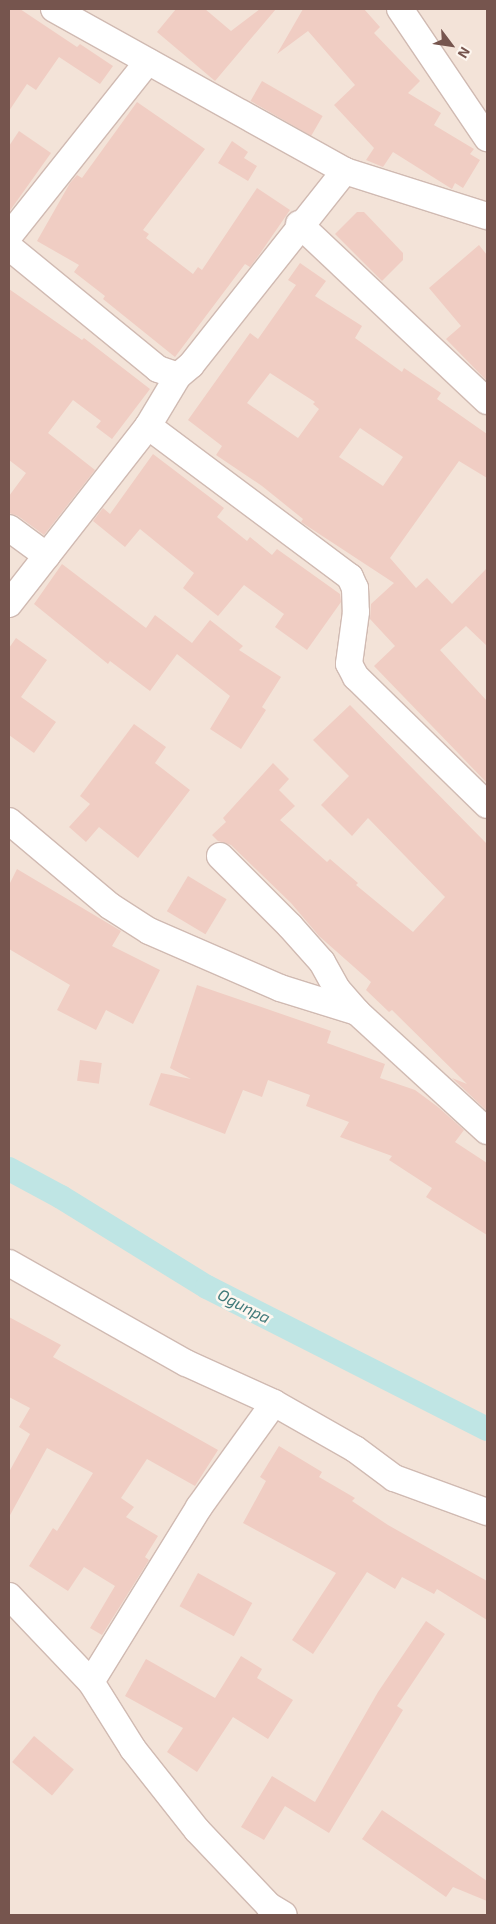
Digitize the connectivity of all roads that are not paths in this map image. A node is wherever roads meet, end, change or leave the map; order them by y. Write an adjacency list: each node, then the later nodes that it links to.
1 (54, 9): 3 (street)
2 (400, 9): 4 (street)
3 (148, 61): 5 (street); 8 (street)
4 (487, 138)
5 (345, 171): 6 (street); 7 (street)
6 (487, 216)
7 (300, 224): 10 (street); 11 (street)
8 (9, 236)
9 (9, 247): 10 (street)
10 (178, 376): 12 (street)
11 (487, 401)
12 (148, 426): 14 (street); 16 (street)
13 (9, 528): 14 (street)
14 (46, 556): 15 (street)
15 (9, 604)
16 (487, 805)
17 (9, 822): 19 (street)
18 (220, 856): 19 (street)
19 (357, 1012): 20 (street)
20 (487, 1131)
21 (9, 1263): 22 (street)
22 (274, 1403): 23 (street); 25 (street)
23 (487, 1512)
24 (12, 1609): 25 (street)
25 (91, 1682): 26 (street)
26 (284, 1915)

